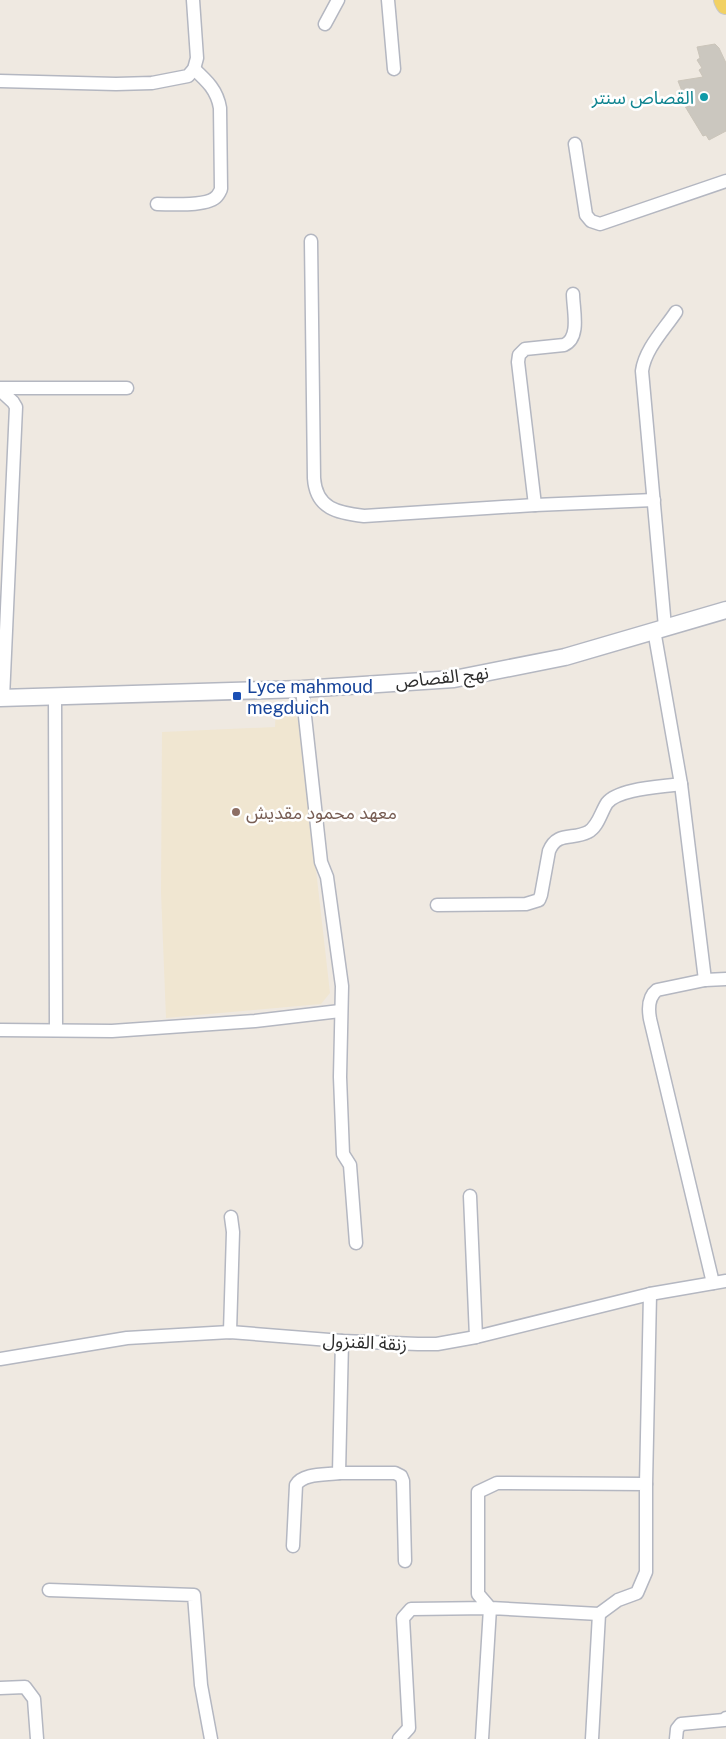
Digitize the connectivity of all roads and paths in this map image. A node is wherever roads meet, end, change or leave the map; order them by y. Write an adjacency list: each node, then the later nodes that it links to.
1 (193, 0): 8 (street)
2 (338, 0): 6 (street)
3 (388, 0): 7 (street)
4 (724, 0): 5 (main road)
5 (726, 4)
6 (325, 24)
7 (394, 69)
8 (194, 70): 9 (street); 12 (street)
9 (0, 82)
10 (575, 144): 11 (street)
11 (726, 181)
12 (158, 204)
13 (311, 241): 19 (street)
14 (573, 294): 19 (street)
15 (676, 312): 18 (street)
16 (127, 388): 17 (street)
17 (0, 389): 24 (street)
18 (654, 500): 19 (street); 21 (street)
19 (535, 505)
20 (726, 610): 21 (street, نهج القصاص)
21 (660, 628): 22 (street, نهج القصاص); 25 (street)
22 (302, 689): 23 (street, نهج القصاص); 29 (street)
23 (55, 695): 24 (street, نهج القصاص); 30 (street)
24 (2, 698)
25 (681, 784): 26 (street); 28 (street)
26 (437, 905)
27 (726, 979): 28 (street)
28 (705, 980): 36 (street)
29 (340, 1011): 30 (street); 34 (street)
30 (56, 1029): 31 (street)
31 (0, 1030)
32 (470, 1196): 39 (street)
33 (231, 1217): 38 (street)
34 (356, 1243)
35 (726, 1281): 36 (street, زنقة القنزول)
36 (713, 1283): 37 (street, زنقة القنزول)
37 (650, 1294): 39 (street, زنقة القنزول); 43 (street)
38 (230, 1332): 40 (street, زنقة القنزول); 41 (street, زنقة القنزول)
39 (476, 1336): 40 (street, زنقة القنزول)
40 (342, 1341): 42 (street)
41 (0, 1359)
42 (339, 1473): 44 (street); 45 (street)
43 (646, 1484): 47 (street); 48 (street)
44 (293, 1546)
45 (405, 1561)
46 (49, 1590): 52 (street)
47 (490, 1608): 48 (street); 53 (street); 54 (street)
48 (600, 1614): 55 (street)
49 (0, 1688): 51 (street)
50 (726, 1718): 56 (street)
51 (37, 1739)
52 (211, 1739)
53 (399, 1739)
54 (482, 1739)
55 (592, 1739)
56 (676, 1739)

